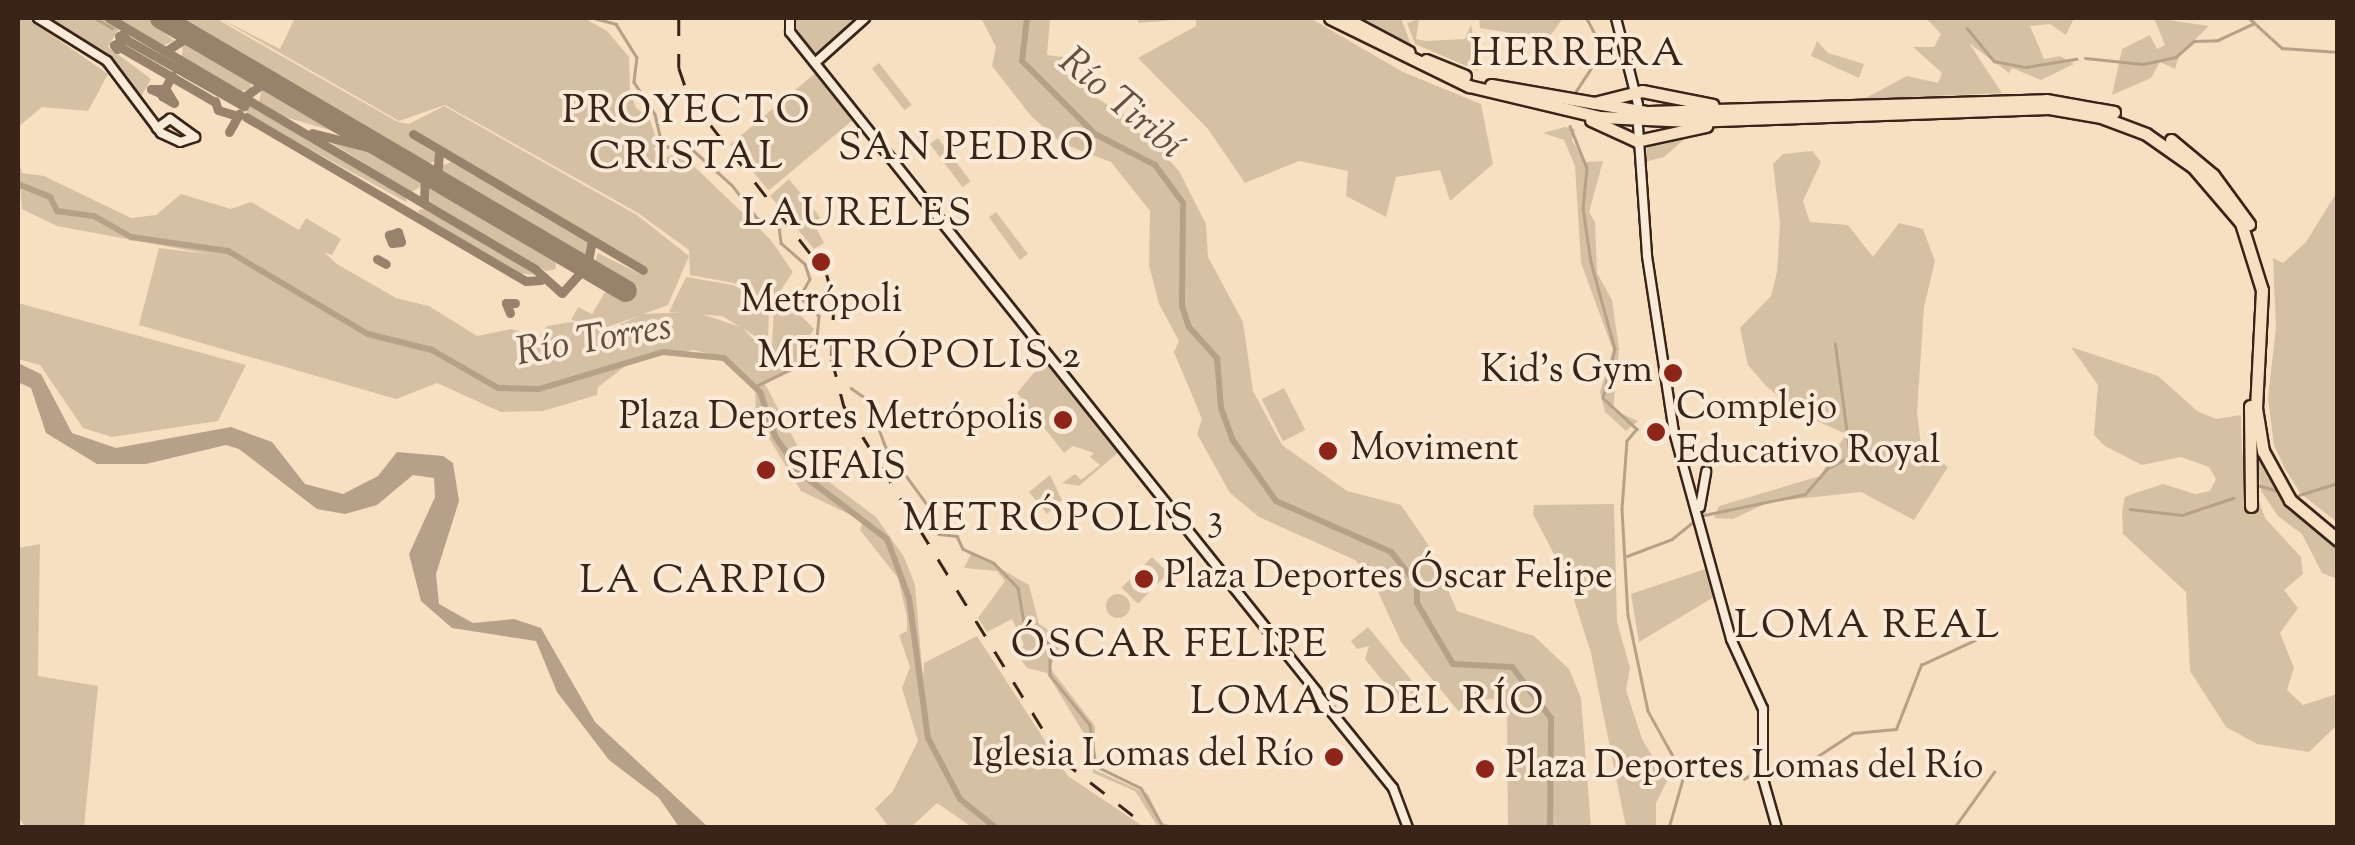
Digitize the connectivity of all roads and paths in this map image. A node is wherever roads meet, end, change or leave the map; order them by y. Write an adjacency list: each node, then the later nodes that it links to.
1 (38, 18): 14 (main road)
2 (790, 18): 8 (main road)
3 (865, 18): 8 (main road)
4 (1330, 18): 11 (highway)
5 (1345, 18): 9 (highway)
6 (1616, 18): 10 (main road)
7 (1415, 48): 9 (highway)
8 (816, 62): 22 (main road)
9 (1466, 77): 11 (highway)
10 (1638, 94): 11 (highway); 12 (highway)
11 (1557, 106): 12 (highway); 13 (highway); 15 (highway)
12 (1832, 106): 21 (highway)
13 (1760, 118): 15 (highway); 17 (highway)
14 (159, 124)
15 (1638, 136): 16 (highway)
16 (1638, 156): 18 (main road)
17 (2258, 373): 19 (highway); 21 (highway)
18 (1684, 476): 20 (main road); 20 (main road)
19 (2255, 491)
20 (1700, 511): 23 (main road)
21 (2338, 537)
22 (1408, 828)
23 (1777, 828)

